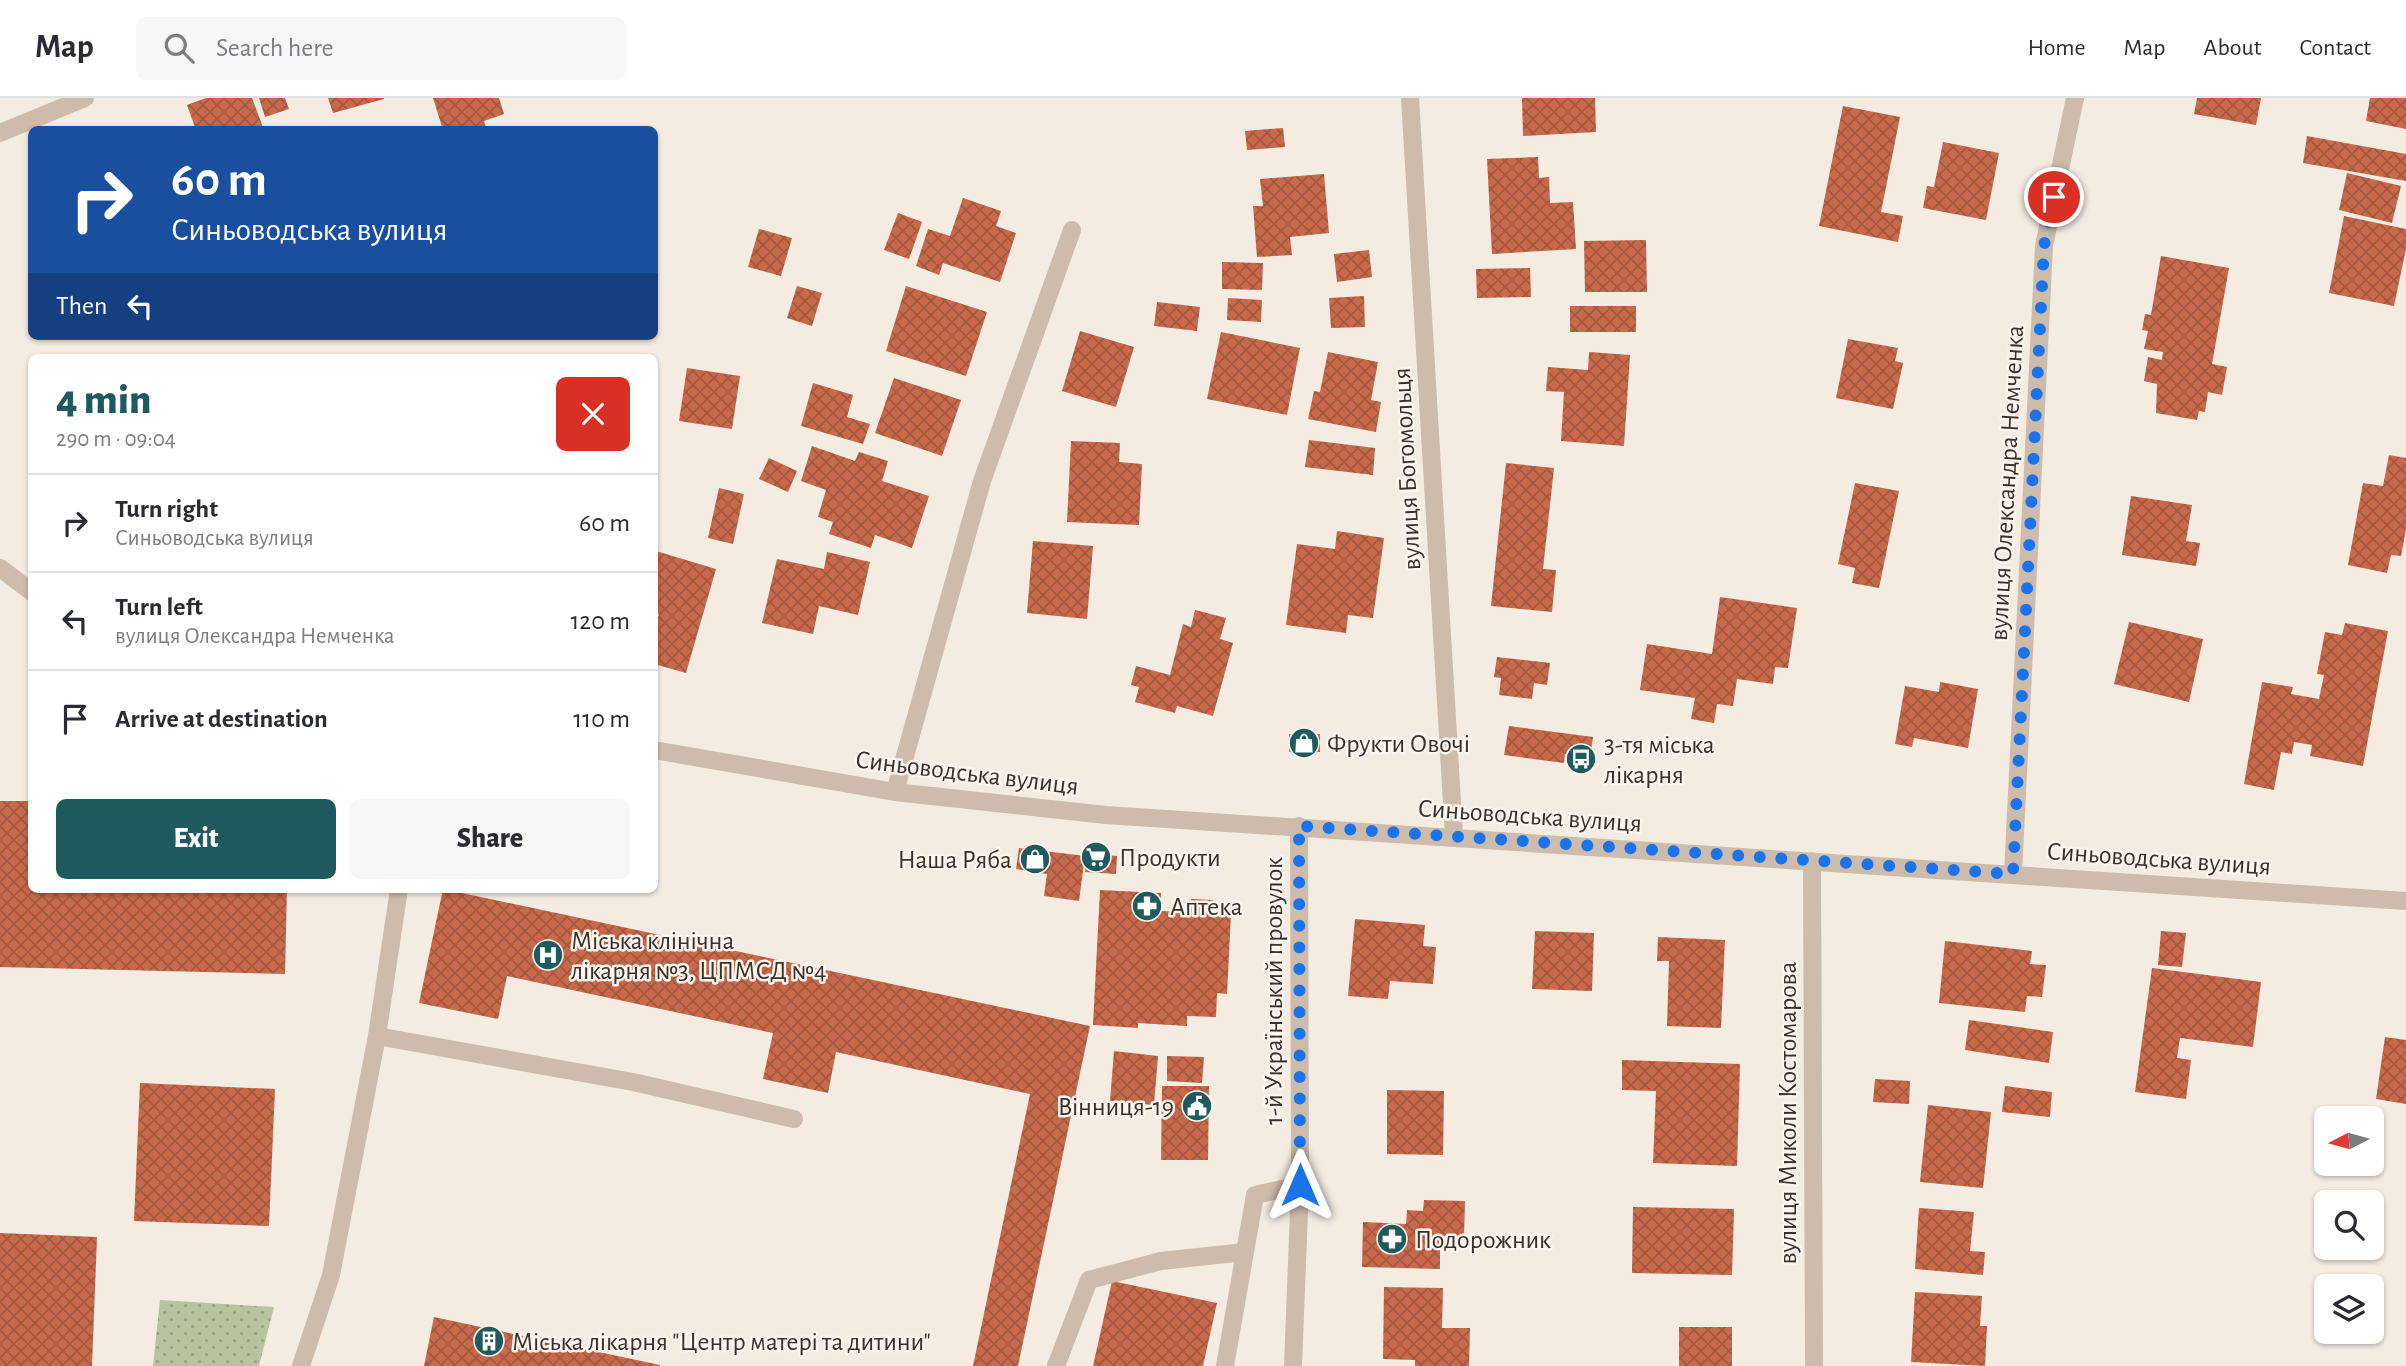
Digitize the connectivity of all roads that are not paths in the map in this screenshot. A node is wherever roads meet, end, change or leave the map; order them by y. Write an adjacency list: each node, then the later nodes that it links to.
1 (85, 98): 4 (street)
2 (1410, 98): 11 (street, вулиця Богомольця)
3 (2075, 98): 13 (street, вулиця Олександра Немченка)
4 (0, 133)
5 (1072, 230): 9 (street)
6 (0, 568): 7 (street)
7 (28, 589)
8 (658, 751): 9 (street, Синьоводська вулиця)
9 (895, 792): 10 (street, Синьоводська вулиця)
10 (1299, 826): 11 (street, Синьоводська вулиця); 18 (street, 1-й Український провулок)
11 (1454, 836): 12 (street, Синьоводська вулиця)
12 (1812, 861): 13 (street, Синьоводська вулиця); 24 (street, вулиця Миколи Костомарова)
13 (2013, 874): 15 (street, Синьоводська вулиця)
14 (398, 893): 16 (street)
15 (2406, 901)
16 (377, 1037): 17 (street); 20 (street)
17 (794, 1119)
18 (1300, 1185): 19 (street); 23 (street, 1-й Український провулок)
19 (1245, 1252): 21 (street); 22 (street)
20 (301, 1366)
21 (1056, 1366)
22 (1225, 1366)
23 (1293, 1366)
24 (1814, 1366)

